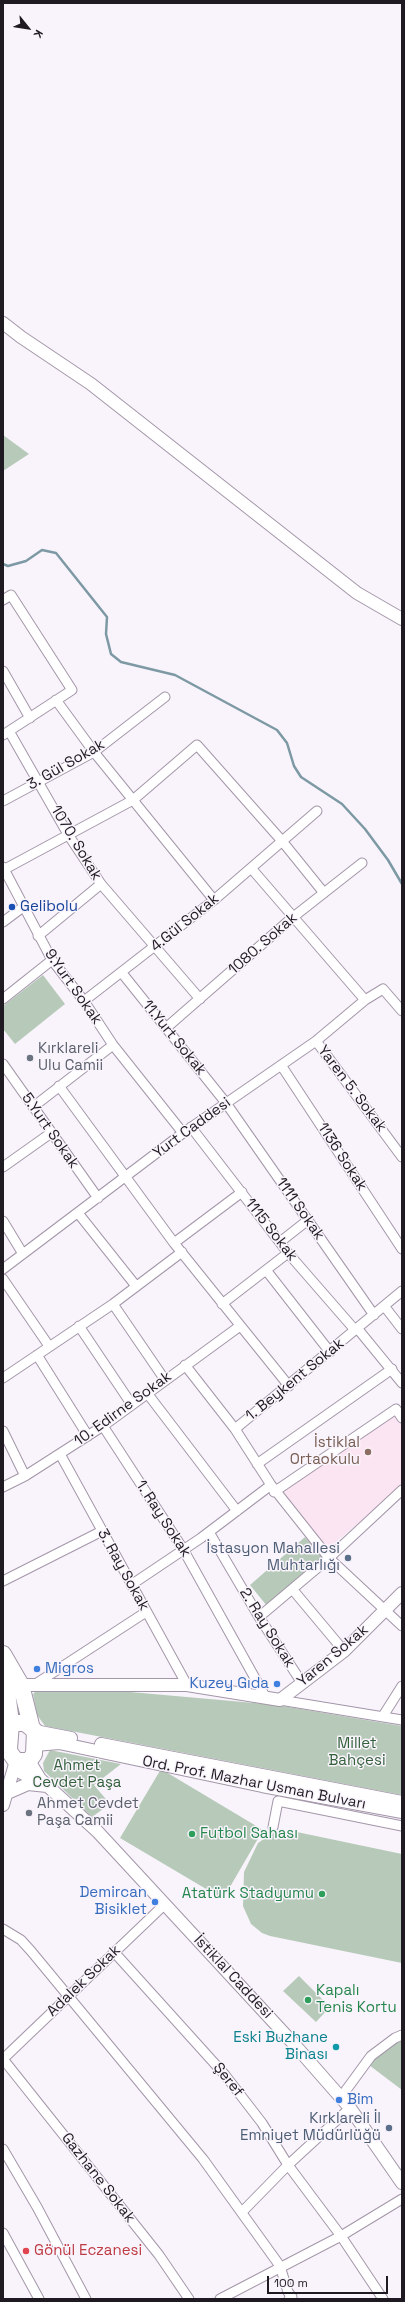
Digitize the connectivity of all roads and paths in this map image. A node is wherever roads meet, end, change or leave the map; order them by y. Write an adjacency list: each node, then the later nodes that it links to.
1 (3, 323): 3 (street)
2 (3, 600): 6 (street)
3 (402, 619)
4 (3, 671): 7 (street)
5 (165, 697): 9 (street, 3. Gül Sokak)
6 (56, 700): 7 (street); 9 (street)
7 (30, 718): 8 (street)
8 (6, 733): 10 (street, 1070. Sokak)
9 (94, 752): 10 (street, 3. Gül Sokak); 11 (street)
10 (39, 781): 12 (street, 3. Gül Sokak); 14 (street, 1070. Sokak)
11 (133, 800): 14 (street); 15 (street); 21 (street)
12 (3, 801)
13 (317, 811): 15 (street, 4.Gül Sokak)
14 (70, 836): 17 (street); 19 (street, 1070. Sokak)
15 (282, 841): 18 (street, 4.Gül Sokak); 20 (street)
16 (362, 863): 20 (street, 1080. Sokak)
17 (4, 868): 22 (street, 9.Yurt Sokak)
18 (251, 868): 21 (street, 4.Gül Sokak); 23 (street)
19 (101, 884): 25 (street); 26 (street, 1070. Sokak)
20 (324, 893): 23 (street, 1080. Sokak)
21 (214, 900): 26 (street, 4.Gül Sokak)
22 (23, 907): 24 (street); 25 (street, 9.Yurt Sokak)
23 (292, 918): 30 (street, 1080. Sokak); 31 (street)
24 (3, 922)
25 (38, 936): 27 (street, 9.Yurt Sokak)
26 (156, 946): 28 (street, 4.Gül Sokak); 30 (street, 1070. Sokak)
27 (52, 960): 29 (street); 32 (street, 9.Yurt Sokak)
28 (122, 973): 32 (street, 4.Gül Sokak); 34 (street, 11.Yurt Sokak)
29 (3, 999)
30 (200, 999): 34 (street, 1080. Sokak)
31 (365, 1000): 33 (street, Yurt Caddesi); 35 (street, Yurt Caddesi)
32 (84, 1001): 36 (street, 9.Yurt Sokak)
33 (402, 1011)
34 (166, 1028): 40 (street, 11.Yurt Sokak)
35 (316, 1041): 38 (street, Yurt Caddesi); 45 (street, Yaren 5. Sokak)
36 (113, 1045): 39 (street); 44 (street, 9.Yurt Sokak)
37 (3, 1064): 41 (street, 5.Yurt Sokak)
38 (281, 1065): 40 (street, Yurt Caddesi); 55 (street, 1136 Sokak)
39 (59, 1086): 41 (street); 47 (street)
40 (226, 1103): 42 (street, Yurt Caddesi); 51 (street, 1111 Sokak)
41 (33, 1107): 43 (street, 5.Yurt Sokak)
42 (191, 1127): 44 (street, Yurt Caddesi); 48 (street, 1115 Sokak)
43 (51, 1133): 46 (street); 49 (street, 5.Yurt Sokak)
44 (183, 1133): 47 (street, Yurt Caddesi)
45 (401, 1153)
46 (3, 1167)
47 (126, 1177): 49 (street, Yurt Caddesi); 54 (street)
48 (242, 1192): 53 (street, 1115 Sokak); 54 (street)
49 (98, 1198): 50 (street, Yurt Caddesi)
50 (78, 1213): 58 (street, Yurt Caddesi); 62 (street)
51 (308, 1220): 53 (street); 67 (street, 1111 Sokak)
52 (3, 1221): 58 (street)
53 (280, 1242): 57 (street, 1115 Sokak)
54 (174, 1243): 56 (street)
55 (402, 1249)
56 (182, 1252): 62 (street); 65 (street)
57 (288, 1253): 60 (street); 70 (street, 1115 Sokak)
58 (23, 1254): 59 (street, Yurt Caddesi)
59 (3, 1268)
60 (266, 1270): 65 (street); 73 (street)
61 (3, 1279): 72 (street)
62 (136, 1286): 64 (street)
63 (402, 1291): 66 (street, 1. Beykent Sokak)
64 (113, 1304): 68 (street); 78 (street)
65 (222, 1304): 69 (street)
66 (385, 1306): 67 (street, 1. Beykent Sokak); 71 (street)
67 (374, 1315): 70 (street, 1. Beykent Sokak)
68 (79, 1326): 72 (street); 82 (street)
69 (240, 1326): 75 (street, 10. Edirne Sokak); 80 (street)
70 (356, 1329): 73 (street, 1. Beykent Sokak); 76 (street, 1115 Sokak)
71 (402, 1329)
72 (49, 1346): 74 (street)
73 (330, 1352): 80 (street, 1. Beykent Sokak)
74 (37, 1355): 77 (street); 87 (street)
75 (185, 1365): 78 (street, 10. Edirne Sokak); 85 (street)
76 (392, 1369): 79 (street, 1115 Sokak); 90 (street)
77 (3, 1378)
78 (165, 1380): 81 (street, 10. Edirne Sokak)
79 (402, 1383)
80 (289, 1386): 85 (street, 1. Beykent Sokak)
81 (147, 1393): 82 (street, 10. Edirne Sokak); 95 (street)
82 (132, 1405): 84 (street, 10. Edirne Sokak)
83 (402, 1418): 93 (street)
84 (103, 1426): 87 (street, 10. Edirne Sokak); 98 (street, 1. Ray Sokak)
85 (235, 1429): 90 (street)
86 (3, 1431): 88 (street)
87 (88, 1436): 89 (street, 10. Edirne Sokak)
88 (7, 1451): 91 (street)
89 (60, 1454): 91 (street, 10. Edirne Sokak); 96 (street, 3. Ray Sokak)
90 (257, 1464): 93 (street)
91 (25, 1476): 92 (street, 10. Edirne Sokak)
92 (3, 1487)
93 (274, 1490): 95 (street); 99 (street)
94 (402, 1490): 99 (street)
95 (237, 1511): 97 (street)
96 (102, 1531): 100 (street); 101 (street, 3. Ray Sokak)
97 (209, 1532): 98 (street); 106 (street, 2. Ray Sokak)
98 (184, 1549): 101 (street); 115 (street, 1. Ray Sokak)
99 (329, 1558): 102 (street); 104 (street)
100 (3, 1581)
101 (131, 1585): 105 (street, 3. Ray Sokak)
102 (293, 1590): 106 (street); 108 (street)
103 (402, 1593): 104 (street, Yaren Sokak)
104 (385, 1610): 107 (street); 108 (street, Yaren Sokak)
105 (146, 1612): 112 (street); 113 (street, 3. Ray Sokak)
106 (258, 1617): 111 (street, 2. Ray Sokak)
107 (402, 1626)
108 (344, 1651): 111 (street, Yaren Sokak)
109 (3, 1654): 112 (highway)
110 (3, 1679): 119 (highway)
111 (302, 1683): 116 (street, Yaren Sokak)
112 (27, 1685): 113 (street); 120 (highway)
113 (187, 1685): 115 (street)
114 (402, 1686): 117 (street)
115 (266, 1698): 116 (street)
116 (280, 1700): 117 (street)
117 (383, 1716): 118 (street)
118 (402, 1720)
119 (8, 1721): 120 (highway); 121 (highway)
120 (34, 1735): 121 (highway); 124 (street, Ord. Prof. Mazhar Usman Bulvarı); 125 (street, Ord. Prof. Mazhar Usman Bulvarı)
121 (12, 1762): 122 (street); 122 (street); 123 (street)
122 (47, 1786): 123 (street); 128 (street, İstiklal Caddesi)
123 (4, 1800)
124 (402, 1802)
125 (402, 1812)
126 (402, 1826): 127 (street)
127 (273, 1827)
128 (165, 1904): 130 (street, Adalek Sokak); 134 (street, İstiklal Caddesi)
129 (3, 1929): 131 (street)
130 (114, 1952): 131 (street, Adalek Sokak); 137 (street, Şeref)
131 (68, 1996): 133 (street, Adalek Sokak); 140 (street)
132 (402, 2035): 134 (street)
133 (3, 2059): 147 (street, Gazhane Sokak)
134 (341, 2097): 135 (street, İstiklal Caddesi)
135 (350, 2108): 137 (street); 138 (street, İstiklal Caddesi)
136 (3, 2149): 146 (street)
137 (288, 2165): 140 (street); 142 (street, Şeref)
138 (402, 2183)
139 (402, 2199): 142 (street)
140 (242, 2212): 143 (street)
141 (3, 2234): 145 (street)
142 (341, 2236): 143 (street); 149 (street, Şeref)
143 (280, 2266): 144 (street); 148 (street)
144 (291, 2298)
145 (38, 2299)
146 (86, 2299)
147 (189, 2299)
148 (220, 2299)
149 (383, 2299)

